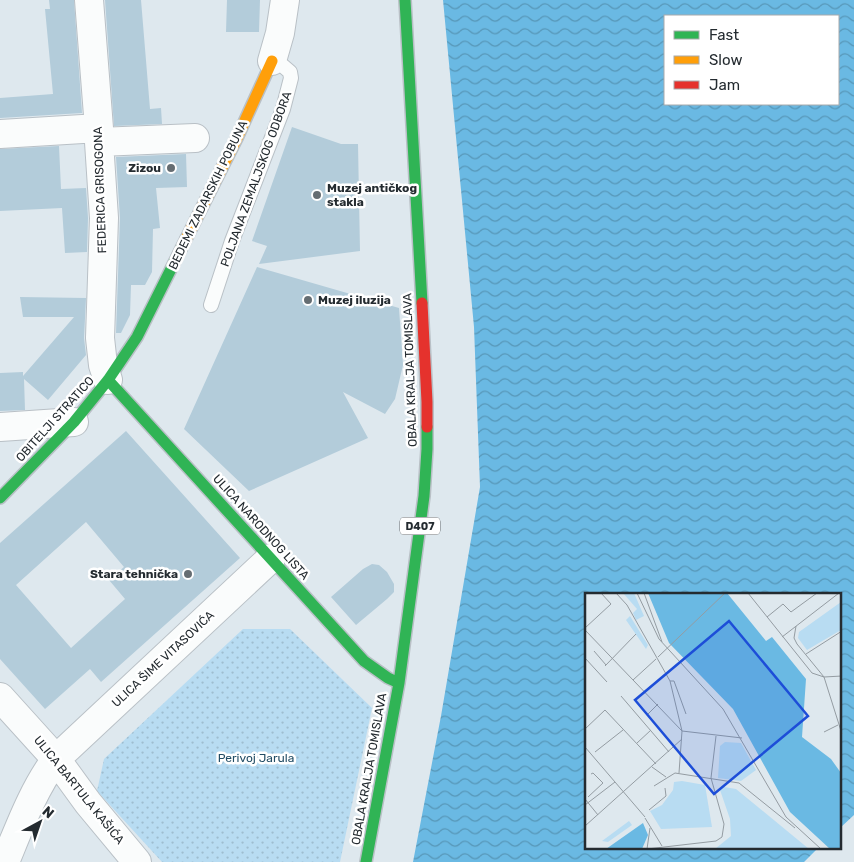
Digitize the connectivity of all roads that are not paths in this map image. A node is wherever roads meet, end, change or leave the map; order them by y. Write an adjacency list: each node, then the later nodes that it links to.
1 (88, 0): 6 (street, FEDERICA GRISOGONA)
2 (285, 0): 4 (street, BEDEMI ZADARSKIH POBUNA)
3 (405, 0): 14 (street, OBALA KRALJA TOMISLAVA / D407)
4 (272, 61): 8 (lane, POLJANA ZEMALJSKOG ODBORA); 9 (street, BEDEMI ZADARSKIH POBUNA)
5 (0, 134): 6 (street)
6 (99, 135): 7 (street); 9 (street, FEDERICA GRISOGONA)
7 (195, 138)
8 (211, 304)
9 (108, 380): 10 (street, OBITELJI STRATICO); 13 (street, ULICA NARODNOG LISTA)
10 (74, 422): 11 (street); 12 (street, OBITELJI STRATICO)
11 (0, 427)
12 (0, 498)
13 (271, 558): 14 (street, ULICA NARODNOG LISTA); 16 (street, ULICA ŠIME VITASOVIĆA)
14 (399, 683): 19 (street, OBALA KRALJA TOMISLAVA / D407)
15 (0, 697): 16 (street, ULICA BARTULA KAŠIĆA)
16 (56, 759): 17 (street, ULICA ŠIME VITASOVIĆA); 18 (street, ULICA BARTULA KAŠIĆA)
17 (5, 862)
18 (137, 862)
19 (366, 862)

